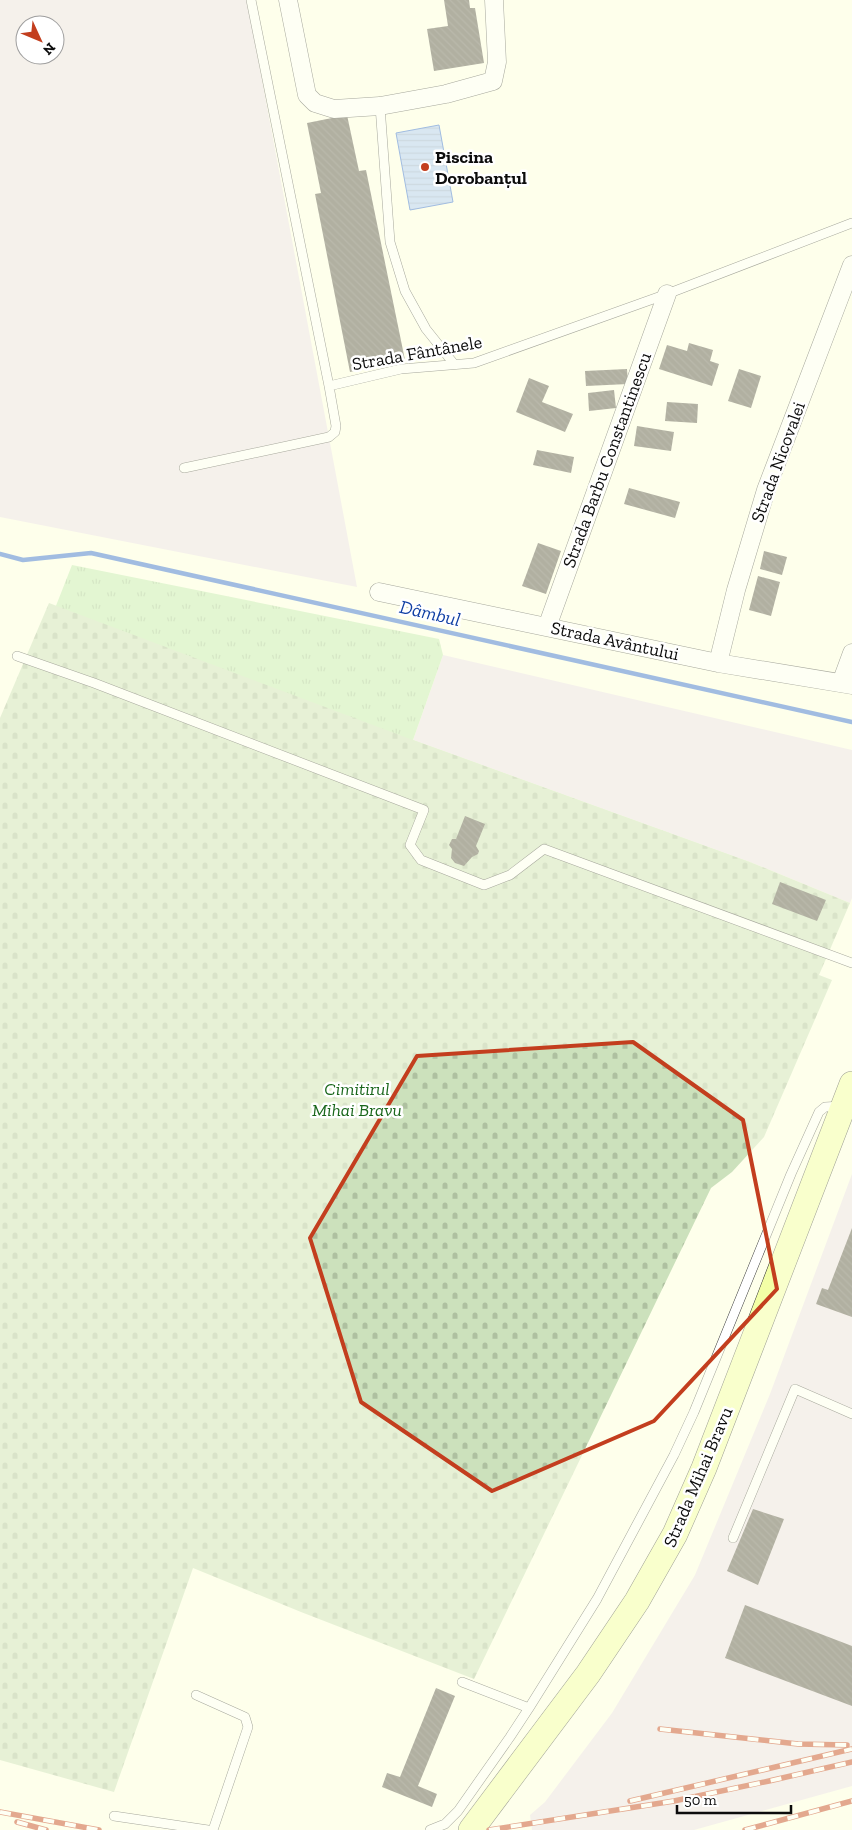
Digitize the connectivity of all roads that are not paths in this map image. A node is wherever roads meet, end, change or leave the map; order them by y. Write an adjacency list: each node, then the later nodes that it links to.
1 (251, 0): 9 (lane)
2 (288, 0): 4 (street)
3 (494, 0): 4 (street)
4 (380, 106): 8 (lane)
5 (852, 222): 7 (lane, Strada Fântânele)
6 (852, 265): 15 (street, Strada Nicovalei)
7 (667, 294): 8 (lane, Strada Fântânele); 12 (street, Strada Barbu Constantinescu)
8 (454, 364): 9 (lane, Strada Fântânele)
9 (329, 386): 10 (lane)
10 (184, 468)
11 (379, 592): 12 (street, Strada Avântului)
12 (548, 627): 15 (street, Strada Avântului)
13 (852, 653): 16 (street)
14 (17, 656): 17 (lane)
15 (718, 663): 16 (street, Strada Avântului)
16 (846, 684)
17 (851, 962)
18 (848, 1095): 23 (lane); 28 (main road, Strada Mihai Bravu)
19 (852, 1414): 20 (lane)
20 (733, 1538)
21 (462, 1682): 23 (lane)
22 (196, 1695): 26 (lane)
23 (529, 1708): 27 (lane)
24 (114, 1816): 25 (lane)
25 (208, 1830)
26 (213, 1830)
27 (430, 1830)
28 (471, 1830)

